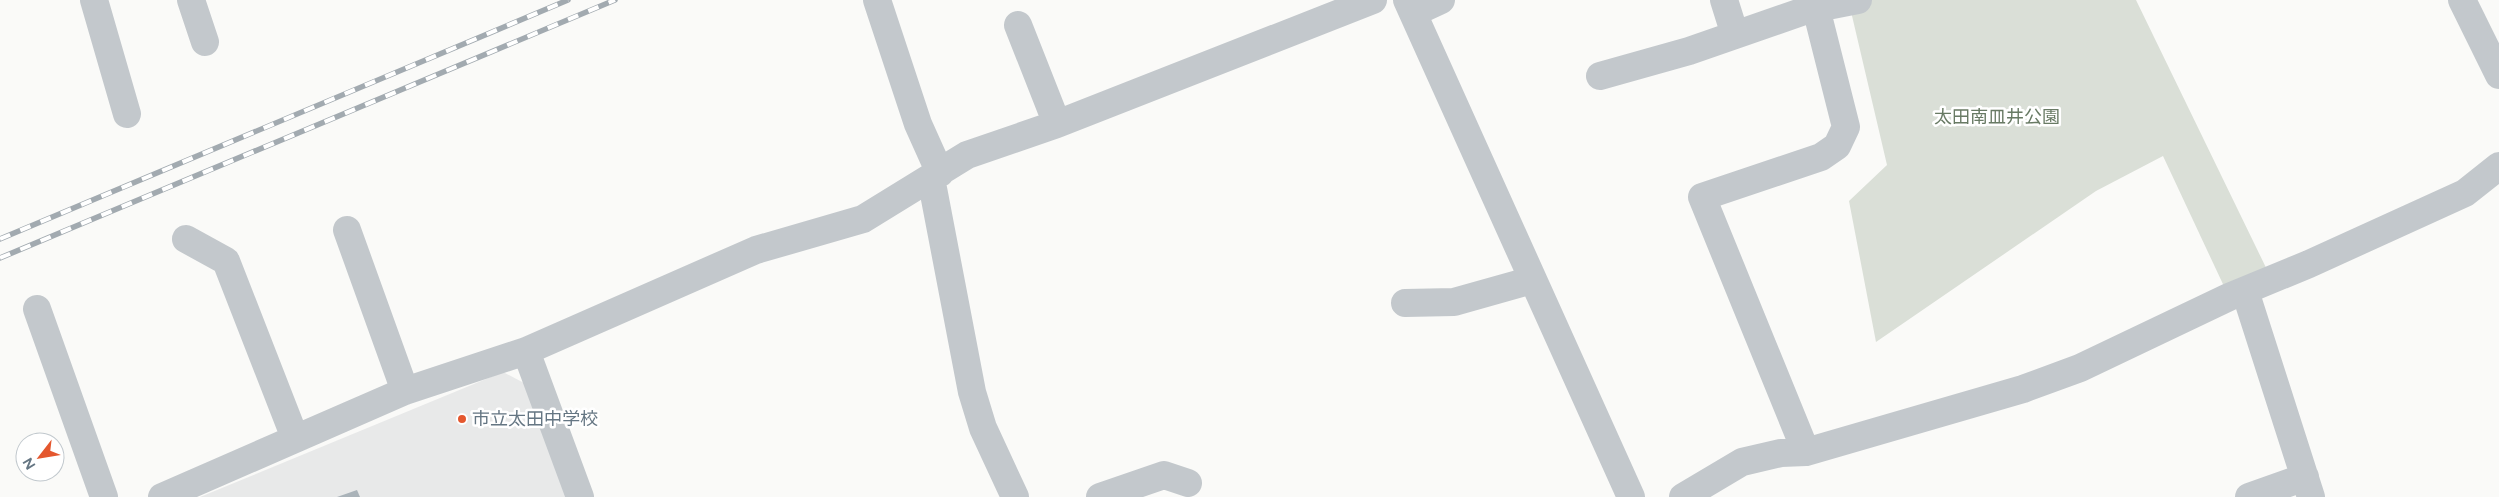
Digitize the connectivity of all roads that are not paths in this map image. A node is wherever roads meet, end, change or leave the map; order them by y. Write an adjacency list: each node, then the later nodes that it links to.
1 (94, 0): 16 (street)
2 (191, 0): 13 (street)
3 (877, 0): 19 (street)
4 (1372, 0): 17 (street)
5 (1441, 0): 10 (street)
6 (1724, 0): 12 (street)
7 (1858, 0): 9 (street)
8 (2462, 0): 14 (street)
9 (1809, 6): 12 (street); 29 (street)
10 (1410, 7): 22 (street)
11 (1018, 25): 17 (street)
12 (1735, 35): 15 (street)
13 (205, 42)
14 (2499, 75)
15 (1600, 76)
16 (127, 114)
17 (1057, 124): 19 (street)
18 (2499, 166): 23 (street)
19 (936, 176): 26 (street); 35 (street)
20 (347, 230): 27 (street)
21 (186, 239): 28 (street)
22 (1532, 280): 24 (street); 37 (street)
23 (2245, 292): 29 (street); 31 (street)
24 (1405, 303)
25 (37, 309): 32 (street)
26 (526, 351): 27 (street); 34 (street)
27 (405, 391): 28 (street)
28 (295, 438): 33 (street)
29 (1806, 452): 38 (street)
30 (1188, 483): 36 (street)
31 (2308, 487): 39 (street)
32 (104, 497)
33 (162, 497)
34 (580, 497)
35 (1015, 497)
36 (1100, 497)
37 (1631, 497)
38 (1683, 497)
39 (2249, 497)

